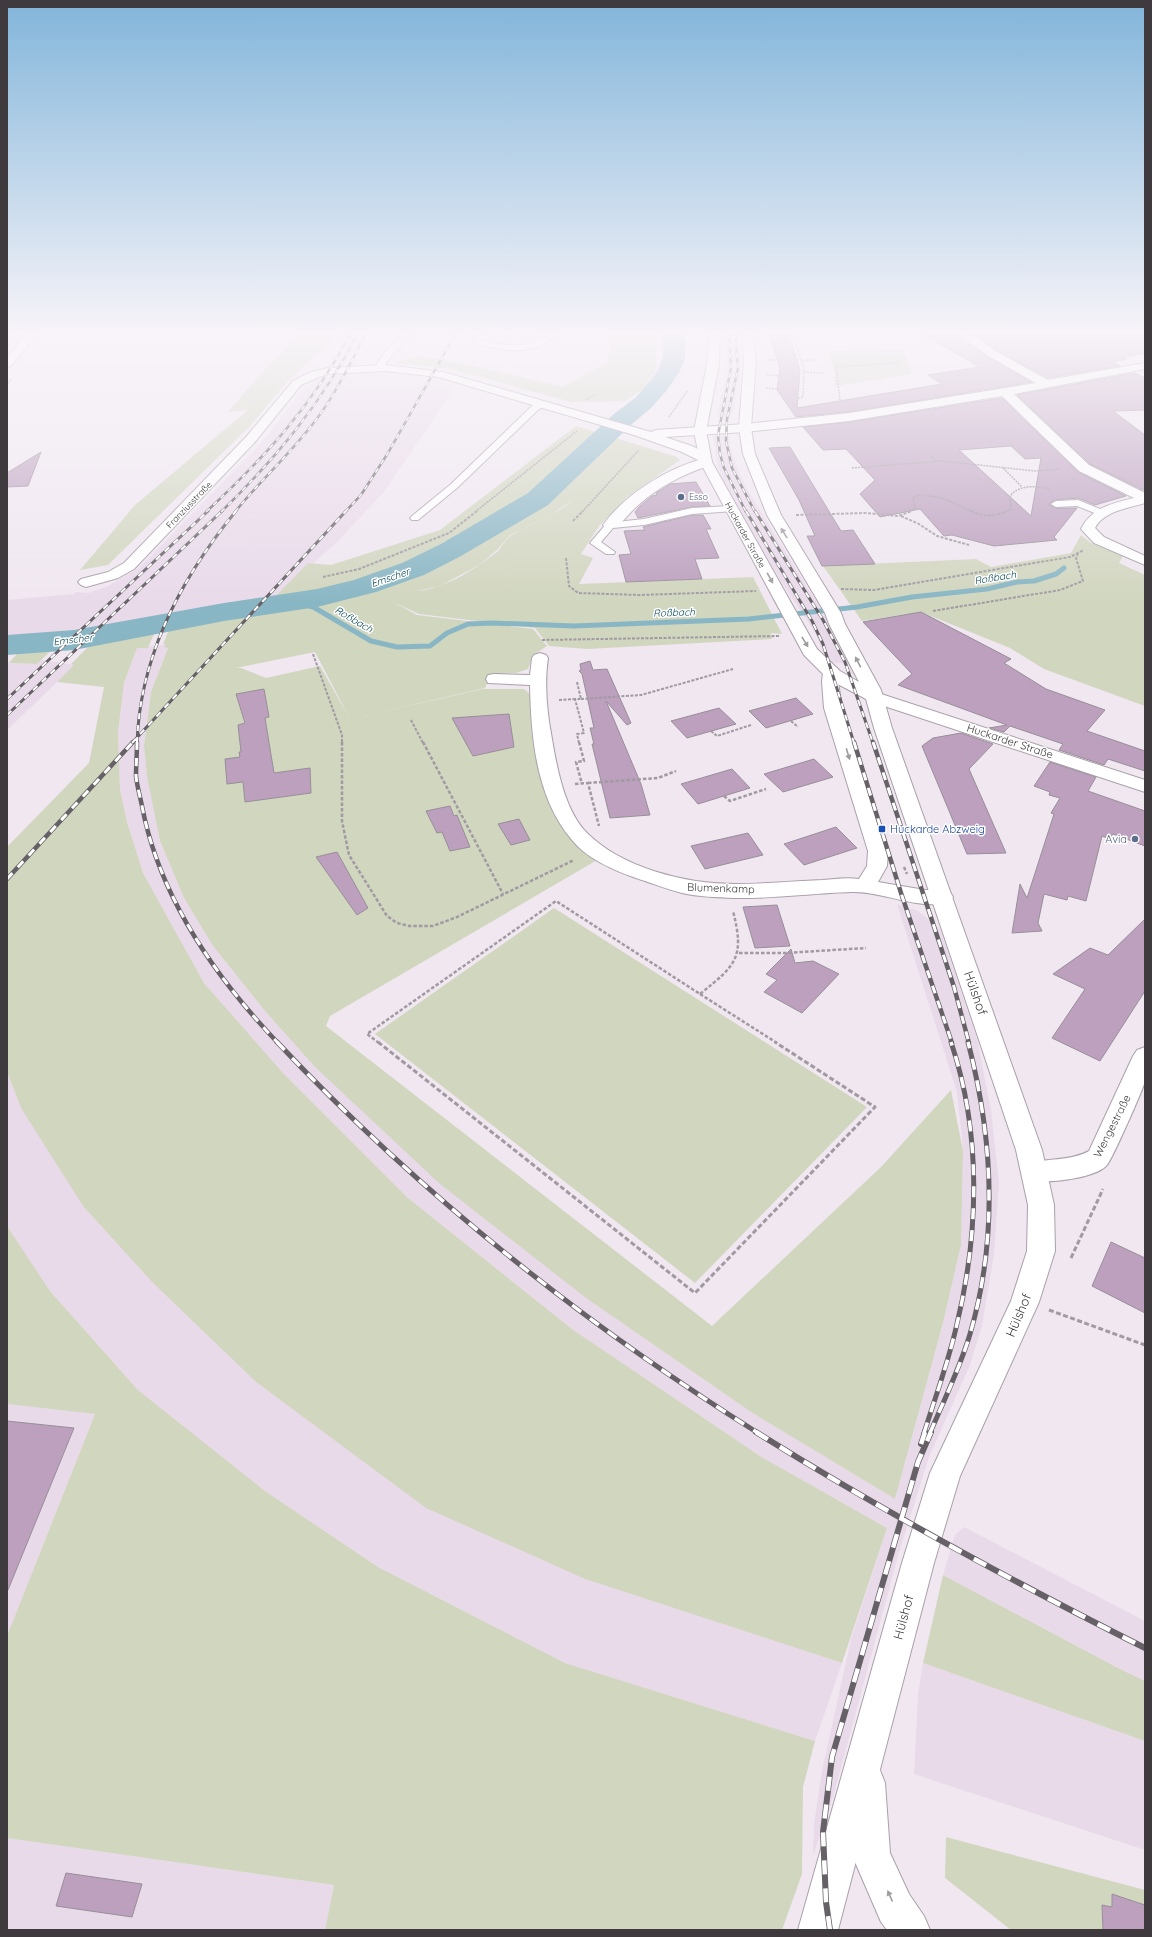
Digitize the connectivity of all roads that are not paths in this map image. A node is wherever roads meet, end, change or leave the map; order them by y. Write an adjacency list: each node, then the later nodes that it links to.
1 (263, 423): 20 (street, Franziusstraße)
2 (519, 423): 16 (lane)
3 (610, 423): 9 (street, Franziusstraße)
4 (701, 423): 10 (street, Huckarder Straße)
5 (745, 423): 8 (street)
6 (789, 423): 8 (street, Franziusstraße)
7 (1037, 423): 12 (street)
8 (745, 428): 10 (street, Franziusstraße); 25 (street, one-way to 8)
9 (635, 431): 10 (street, Franziusstraße); 11 (street, Franziusstraße)
10 (700, 431): 11 (street, Huckarder Straße)
11 (706, 460): 14 (street, Huckarder Straße); 17 (street)
12 (1145, 498): 15 (street)
13 (1056, 504): 15 (lane)
14 (731, 509): 17 (lane); 22 (street, Huckarder Straße, one-way to 22)
15 (1102, 513): 19 (street)
16 (415, 518)
17 (610, 525): 18 (lane)
18 (610, 552)
19 (1145, 561)
20 (86, 582)
21 (538, 649): 24 (street, Blumenkamp)
22 (831, 672): 25 (street, Huckarder Straße); 27 (street, one-way to 27)
23 (494, 679): 24 (street)
24 (538, 680): 27 (street, Blumenkamp)
25 (875, 697): 26 (street, Huckarder Straße); 28 (street, Hülshof)
26 (1145, 786)
27 (865, 886): 28 (street, Blumenkamp)
28 (943, 898): 30 (street, Hülshof)
29 (1142, 1069): 30 (street, Wengestraße)
30 (1034, 1172): 31 (street, Hülshof)
31 (866, 1758): 32 (street, Hülshof); 33 (street, one-way to 31)
32 (818, 1930)
33 (910, 1930)

